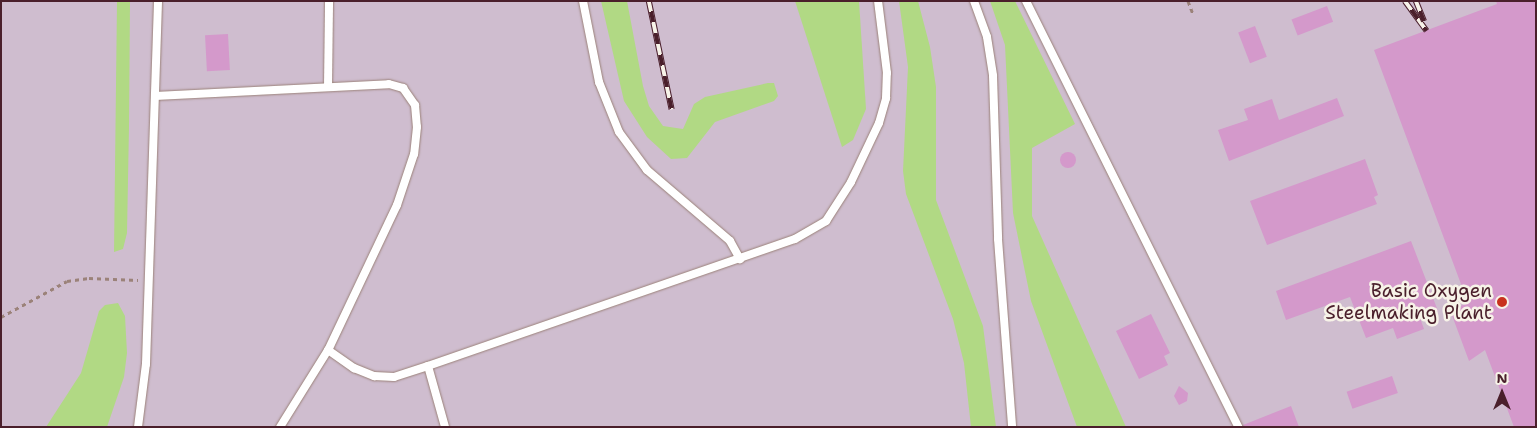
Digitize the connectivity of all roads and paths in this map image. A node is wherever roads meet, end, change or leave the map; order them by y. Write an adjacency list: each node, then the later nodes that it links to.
1 (158, 1): 10 (lane)
2 (329, 1): 9 (lane)
3 (583, 1): 11 (lane)
4 (878, 1): 11 (lane)
5 (974, 1): 19 (lane)
6 (1026, 1): 20 (lane)
7 (1188, 1): 8 (path)
8 (1193, 14)
9 (328, 87): 10 (lane); 14 (lane)
10 (155, 96): 12 (lane)
11 (740, 259): 15 (lane)
12 (148, 280): 13 (path); 16 (lane)
13 (1, 317)
14 (328, 350): 15 (lane); 17 (lane)
15 (428, 366): 18 (lane)
16 (138, 427)
17 (280, 427)
18 (446, 427)
19 (1012, 427)
20 (1238, 427)

